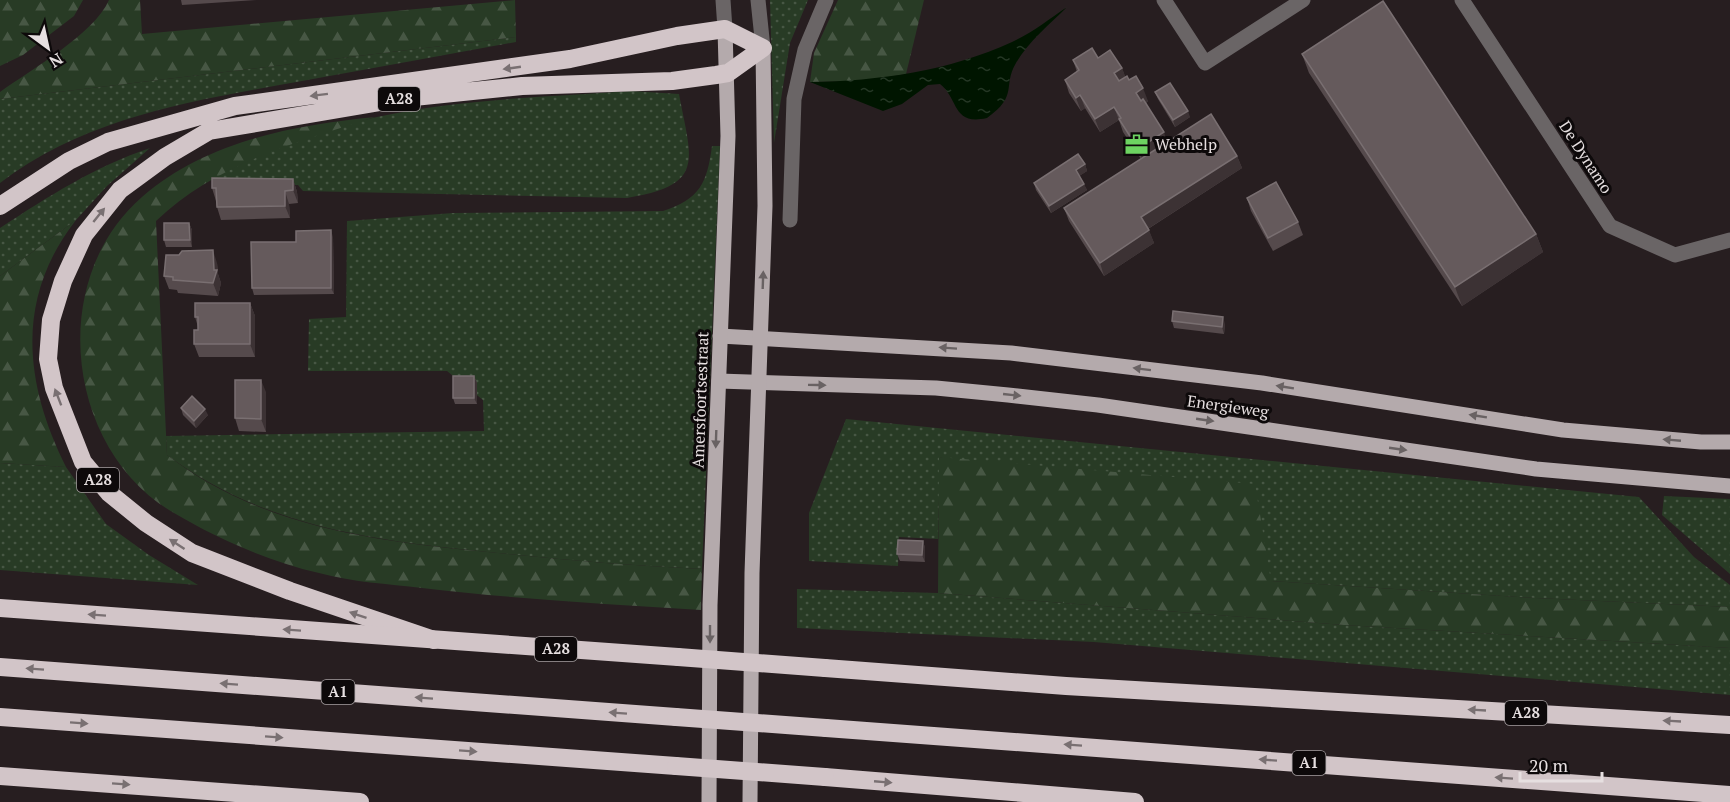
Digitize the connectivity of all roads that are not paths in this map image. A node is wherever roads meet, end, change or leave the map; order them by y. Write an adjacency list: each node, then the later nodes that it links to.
1 (723, 0): 7 (street, Amersfoortsestraat)
2 (758, 0): 8 (street)
3 (826, 0): 11 (street)
4 (1164, 0): 5 (street)
5 (1303, 0)
6 (1462, 0): 12 (street, De Dynamo)
7 (725, 29): 8 (highway); 9 (main road, Amersfoortsestraat); 10 (highway, A28, one-way to 10)
8 (763, 48): 9 (highway, A28); 14 (main road, one-way to 8)
9 (728, 73): 13 (main road, Amersfoortsestraat); 20 (highway, A28, one-way to 9)
10 (0, 206)
11 (790, 220)
12 (1730, 240)
13 (720, 336): 14 (main road, Energieweg); 15 (main road, Amersfoortsestraat)
14 (761, 338): 16 (main road); 17 (main road, Energieweg, one-way to 14)
15 (718, 381): 16 (main road, Energieweg); 27 (main road, Amersfoortsestraat, one-way to 27)
16 (759, 384): 18 (main road, Energieweg, one-way to 18); 28 (main road)
17 (1730, 442)
18 (1730, 486)
19 (0, 608): 20 (highway, A28, one-way to 19)
20 (434, 640): 23 (highway, A28, one-way to 20, bridge)
21 (0, 667): 25 (highway, A1, one-way to 21, bridge)
22 (0, 717): 29 (highway, one-way to 29, bridge)
23 (1730, 725)
24 (0, 776): 26 (highway, one-way to 26)
25 (1730, 795)
26 (360, 802)
27 (709, 802)
28 (750, 802)
29 (1135, 802)

